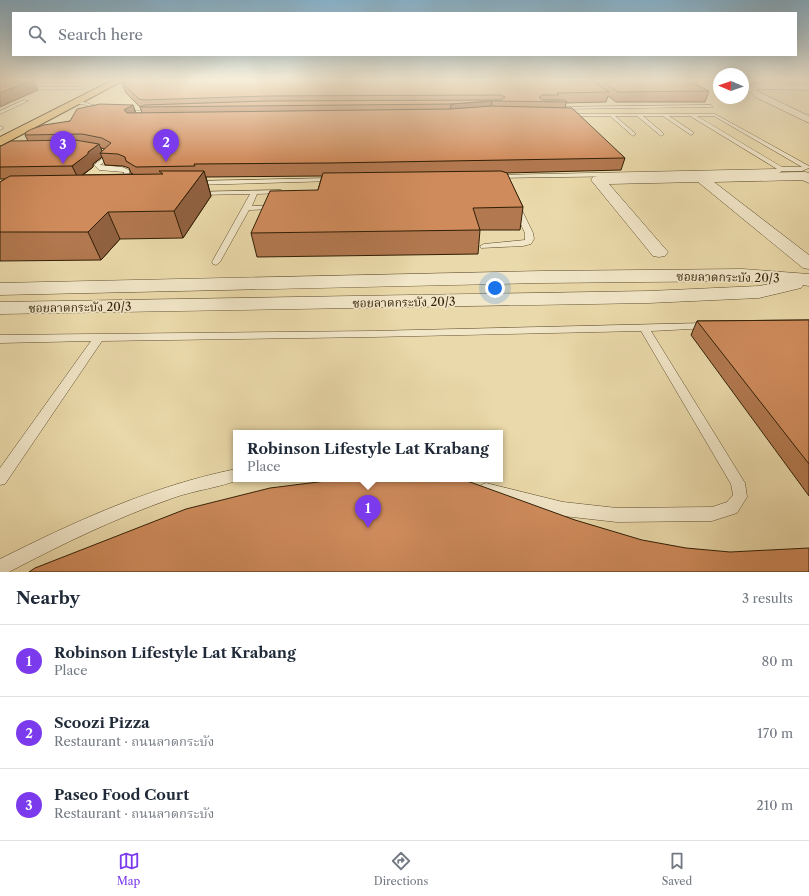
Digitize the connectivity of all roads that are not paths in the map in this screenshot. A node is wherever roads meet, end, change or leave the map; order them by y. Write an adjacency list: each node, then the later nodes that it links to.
1 (14, 107): 11 (lane)
2 (70, 107): 24 (main road)
3 (92, 107): 8 (lane)
4 (596, 107): 5 (lane); 14 (lane); 14 (lane)
5 (617, 107): 6 (lane)
6 (646, 107)
7 (782, 107): 19 (street)
8 (111, 110)
9 (118, 110): 12 (lane)
10 (35, 112): 20 (main road)
11 (0, 113)
12 (147, 113): 13 (lane); 18 (lane)
13 (162, 113)
14 (608, 115): 15 (lane); 22 (lane)
15 (638, 115): 16 (lane); 23 (lane)
16 (664, 115): 17 (lane); 21 (lane)
17 (691, 115): 26 (lane); 26 (lane)
18 (134, 119)
19 (809, 120)
20 (0, 128)
21 (691, 133)
22 (633, 134)
23 (662, 134)
24 (1, 146)
25 (102, 150): 32 (lane)
26 (780, 169): 27 (lane)
27 (491, 177)
28 (701, 178): 29 (street); 42 (street); 44 (street)
29 (809, 179)
30 (342, 180): 34 (lane)
31 (116, 183): 32 (lane)
32 (124, 183): 33 (lane)
33 (132, 183)
34 (192, 183)
35 (255, 192): 36 (lane); 37 (lane); 40 (lane)
36 (285, 192)
37 (188, 193)
38 (512, 199): 41 (lane)
39 (282, 207): 40 (lane)
40 (247, 208): 43 (lane)
41 (484, 246)
42 (659, 252)
43 (216, 262)
44 (808, 275): 45 (street, ซอยลาดกระบัง 20/3); 49 (street, ซอยลาดกระบัง 20/3)
45 (634, 276): 46 (street, ซอยลาดกระบัง 20/3); 49 (street)
46 (542, 277): 47 (street, ซอยลาดกระบัง 20/3); 50 (street)
47 (199, 284): 48 (street, ซอยลาดกระบัง 20/3); 51 (street)
48 (0, 288)
49 (649, 298): 50 (street, ซอยลาดกระบัง 20/3)
50 (551, 300): 51 (street, ซอยลาดกระบัง 20/3)
51 (188, 306): 52 (street, ซอยลาดกระบัง 20/3)
52 (0, 308)
53 (715, 326): 54 (lane)
54 (644, 328): 55 (lane); 59 (lane)
55 (100, 337): 56 (lane); 58 (lane)
56 (0, 339)
57 (233, 476): 60 (lane)
58 (0, 479)
59 (473, 487)
60 (0, 568)

